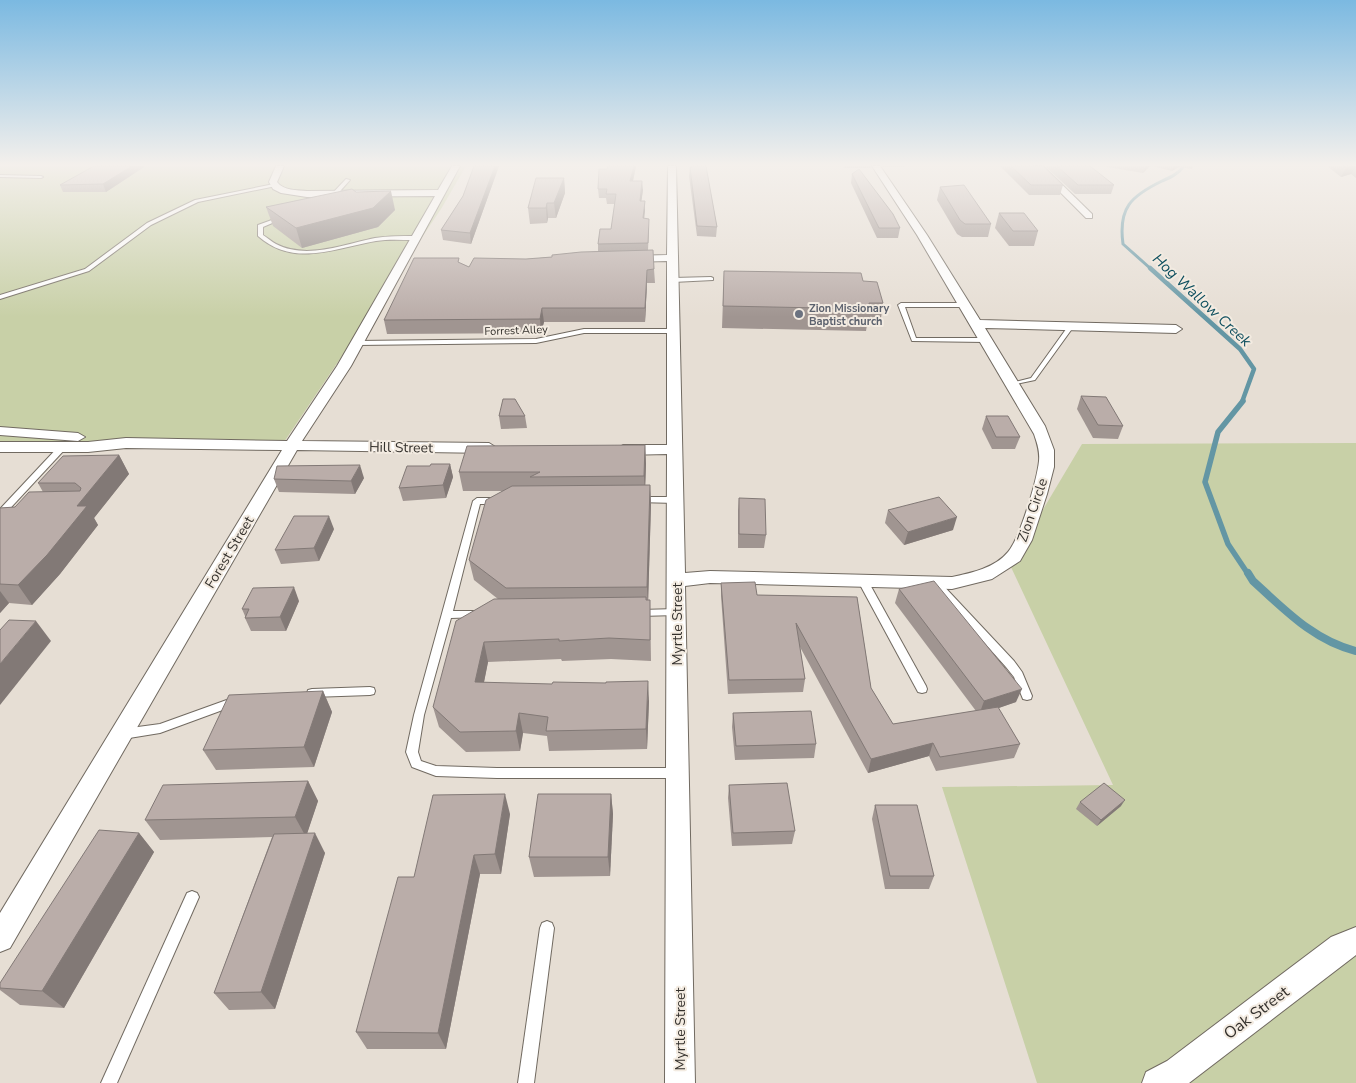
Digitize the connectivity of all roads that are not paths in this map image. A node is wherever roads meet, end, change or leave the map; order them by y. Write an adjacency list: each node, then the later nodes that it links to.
1 (165, 217): 13 (lane)
2 (286, 217): 7 (lane)
3 (426, 217): 8 (street, Forest Street)
4 (673, 217): 9 (street, Myrtle Street)
5 (910, 217): 16 (street, Zion Circle)
6 (256, 220): 7 (lane)
7 (267, 223): 8 (lane)
8 (414, 238): 22 (street, Forest Street)
9 (673, 258): 10 (street); 12 (street, Myrtle Street)
10 (617, 259)
11 (711, 279): 12 (lane)
12 (673, 280): 20 (street, Myrtle Street)
13 (14, 294): 14 (lane); 15 (lane)
14 (0, 297)
15 (0, 302)
16 (964, 305): 17 (street, Zion Circle); 21 (lane)
17 (975, 324): 18 (street); 21 (street, Zion Circle)
18 (1071, 326): 19 (street); 23 (lane)
19 (1176, 329)
20 (674, 331): 22 (lane, Forrest Alley); 31 (street, Myrtle Street)
21 (985, 340): 23 (street, Zion Circle)
22 (357, 343): 26 (street, Forest Street)
23 (1013, 384): 40 (street, Zion Circle)
24 (0, 431): 25 (street, Hill Street)
25 (126, 443): 26 (street, Hill Street); 28 (street, Hill Street)
26 (292, 445): 29 (street, Hill Street); 50 (street, Forest Street)
27 (0, 447): 28 (street, Hill Street)
28 (63, 447): 35 (lane)
29 (507, 448)
30 (605, 449): 31 (street)
31 (675, 449): 33 (street, Myrtle Street)
32 (626, 500): 33 (lane)
33 (676, 500): 38 (street, Myrtle Street)
34 (507, 501): 44 (lane)
35 (7, 506): 36 (lane); 37 (lane)
36 (17, 507)
37 (0, 514)
38 (676, 580): 39 (street, Zion Circle); 41 (street, Myrtle Street)
39 (863, 581): 40 (street, Zion Circle); 45 (lane)
40 (936, 583): 48 (lane)
41 (677, 612): 42 (lane); 51 (street, Myrtle Street)
42 (627, 613)
43 (487, 614): 44 (lane)
44 (447, 615): 51 (lane)
45 (922, 688)
46 (370, 691): 47 (lane)
47 (302, 693)
48 (1027, 696)
49 (244, 698): 50 (lane)
50 (121, 735): 54 (street, Forest Street)
51 (678, 773): 58 (street, Myrtle Street)
52 (192, 897): 56 (lane)
53 (547, 928): 57 (lane)
54 (0, 938)
55 (1356, 941): 59 (street, Oak Street)
56 (109, 1083)
57 (526, 1083)
58 (680, 1083)
59 (1157, 1083)

